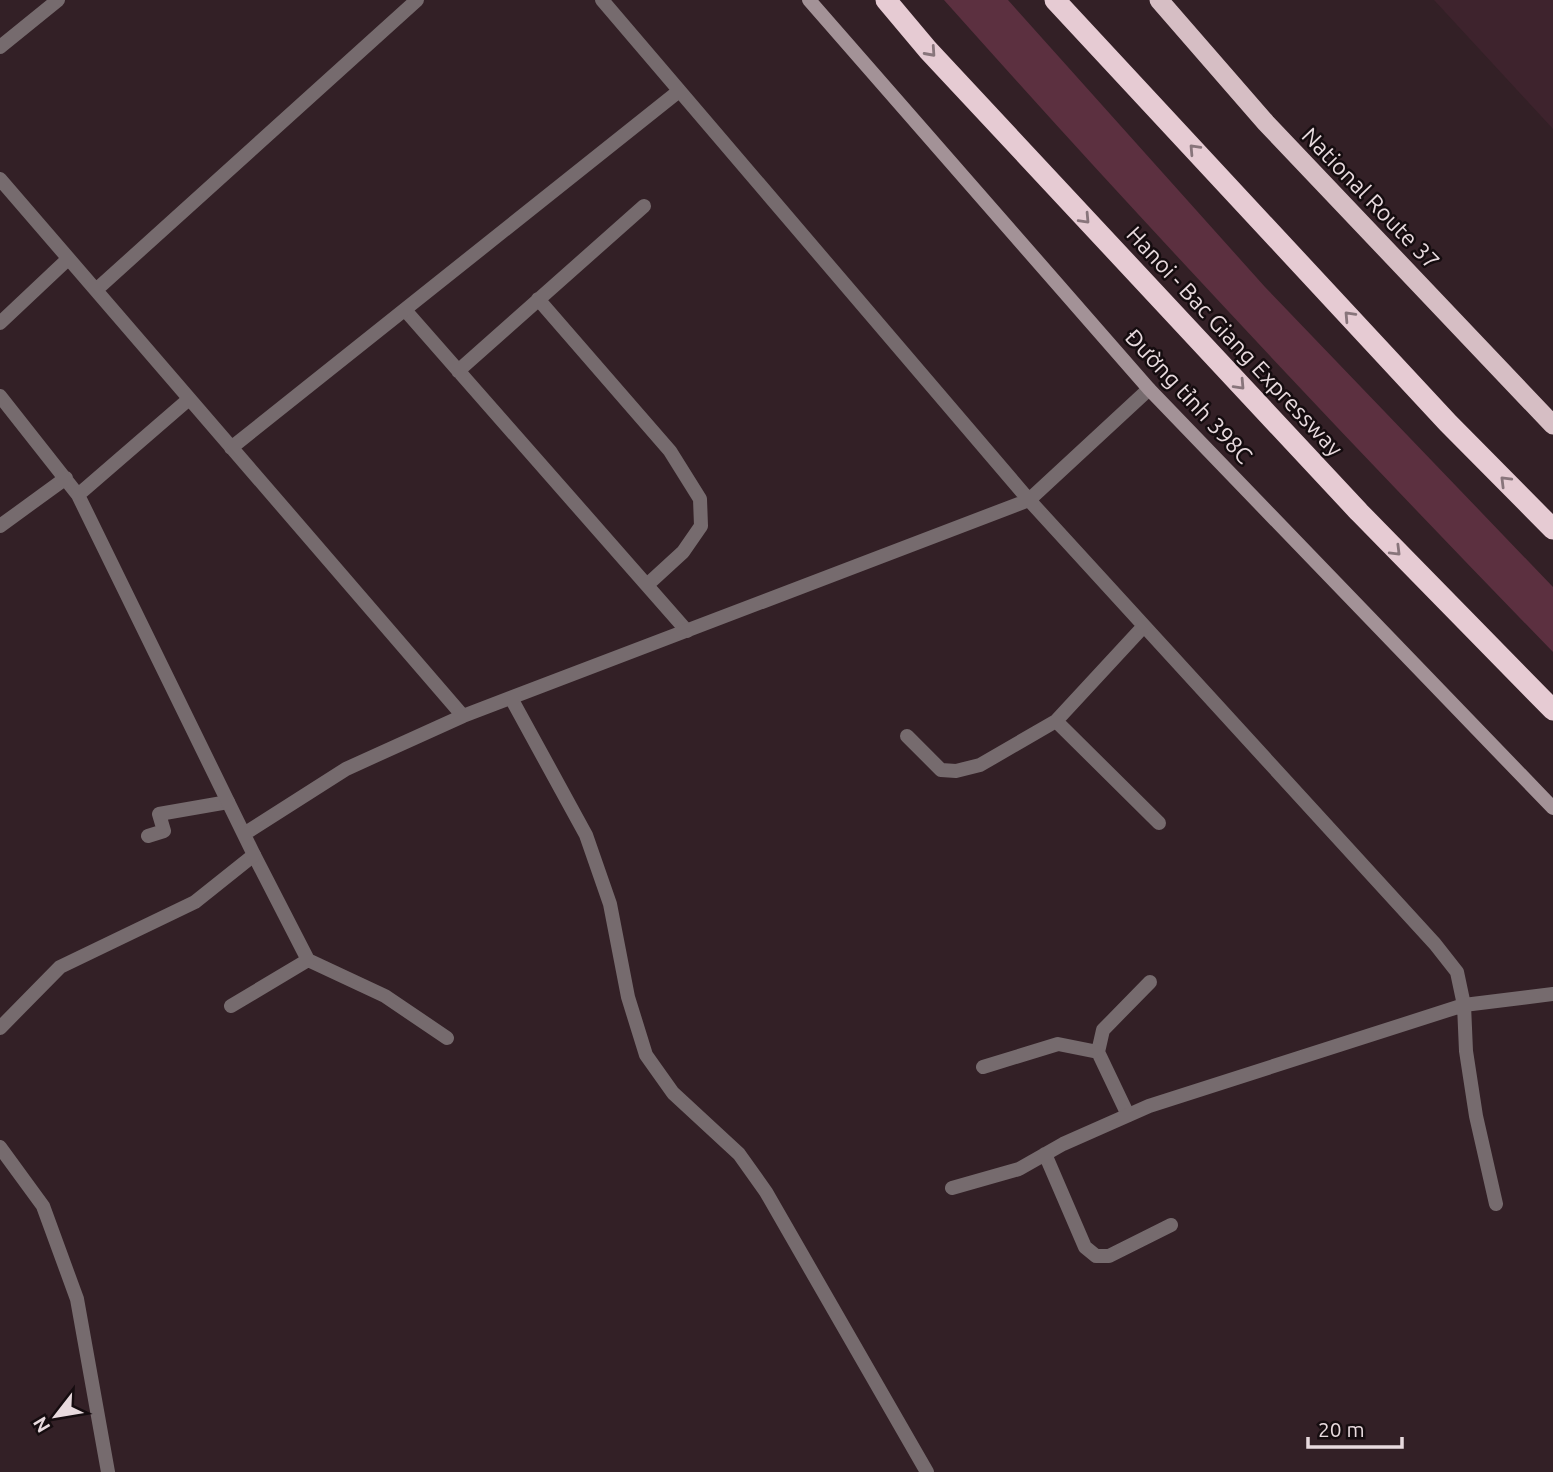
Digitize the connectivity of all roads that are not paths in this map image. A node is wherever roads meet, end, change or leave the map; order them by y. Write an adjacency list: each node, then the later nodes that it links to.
1 (58, 0): 8 (street)
2 (417, 0): 13 (street)
3 (602, 0): 9 (street)
4 (809, 0): 18 (main road, Đường tỉnh 398C)
5 (886, 0): 32 (highway, Hanoi - Bac Giang Expressway, one-way to 32)
6 (1055, 0): 27 (highway, one-way to 6)
7 (1159, 0): 21 (highway, National Route 37)
8 (0, 47)
9 (679, 90): 15 (street); 25 (street)
10 (0, 179): 12 (street)
11 (644, 206): 14 (street)
12 (68, 259): 13 (street); 16 (street)
13 (96, 290): 20 (street)
14 (538, 299): 17 (street); 28 (street)
15 (405, 310): 17 (street); 22 (street)
16 (0, 323)
17 (458, 371): 28 (street)
18 (1149, 389): 25 (street); 37 (main road, Đường tỉnh 398C)
19 (0, 396): 23 (street)
20 (189, 399): 22 (street); 24 (street)
21 (1553, 425)
22 (232, 447): 33 (street)
23 (66, 478): 24 (street); 26 (street)
24 (78, 495): 36 (street)
25 (1029, 500): 29 (street); 30 (street)
26 (0, 526)
27 (1553, 529)
28 (647, 585): 30 (street)
29 (1143, 627): 34 (street); 45 (street)
30 (687, 631): 31 (street)
31 (511, 698): 33 (street); 58 (street)
32 (1553, 710)
33 (463, 716): 39 (street)
34 (1056, 721): 35 (street); 38 (street)
35 (908, 736)
36 (228, 802): 39 (street); 40 (street)
37 (1553, 808)
38 (1158, 823)
39 (244, 834): 41 (street)
40 (148, 836)
41 (254, 855): 42 (street); 47 (street)
42 (307, 960): 46 (street); 48 (street)
43 (1150, 982): 49 (street)
44 (1553, 994): 45 (street)
45 (1464, 1005): 51 (street); 55 (street)
46 (230, 1006)
47 (0, 1028)
48 (447, 1038)
49 (1098, 1052): 50 (street); 51 (street)
50 (983, 1067)
51 (1128, 1115): 53 (street)
52 (0, 1147): 57 (street)
53 (1045, 1154): 54 (street); 56 (street)
54 (952, 1188)
55 (1496, 1204)
56 (1171, 1225)
57 (108, 1472)
58 (927, 1472)

